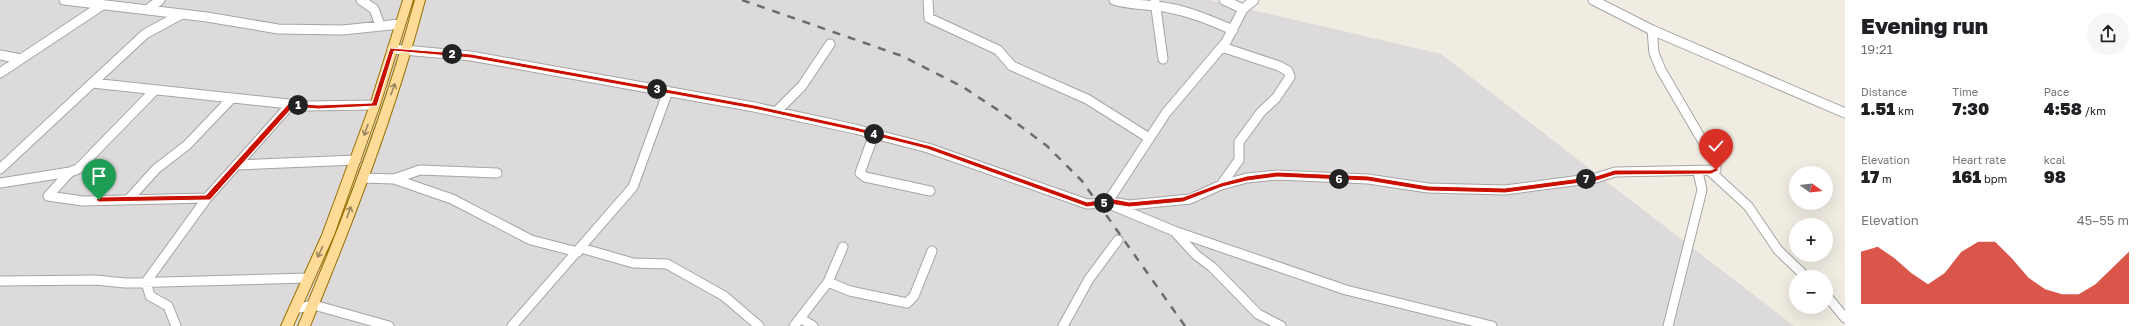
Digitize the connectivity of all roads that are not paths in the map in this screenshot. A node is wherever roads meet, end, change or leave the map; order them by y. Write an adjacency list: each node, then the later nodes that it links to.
1 (64, 0): 12 (street)
2 (160, 0): 14 (street)
3 (361, 0): 17 (street)
4 (408, 0): 16 (main road)
5 (420, 0): 23 (main road)
6 (928, 0): 37 (street)
7 (1114, 0): 11 (street)
8 (1224, 0): 13 (street)
9 (1254, 0): 13 (street)
10 (1593, 0): 19 (street)
11 (1155, 3): 18 (street); 26 (street)
12 (102, 6): 14 (street); 25 (street)
13 (1243, 9): 18 (street)
14 (147, 10): 15 (street)
15 (182, 14): 17 (street); 28 (street)
16 (400, 24): 17 (street); 22 (main road)
17 (380, 25)
18 (1233, 30): 21 (street)
19 (1652, 30): 35 (street); 43 (street)
20 (830, 44): 34 (street)
21 (1222, 46): 37 (street); 48 (street)
22 (392, 49): 23 (street); 33 (main road)
23 (407, 49): 30 (street); 45 (main road, one-way to 23)
24 (0, 56): 25 (street)
25 (22, 59): 27 (street)
26 (1163, 59)
27 (0, 73)
28 (92, 83): 29 (street); 40 (street)
29 (155, 90): 31 (street); 41 (street)
30 (668, 91): 34 (street); 56 (street)
31 (232, 98): 32 (street); 51 (street)
32 (291, 104): 33 (street); 39 (street)
33 (375, 105): 38 (main road, one-way to 38)
34 (776, 112): 36 (street)
35 (1845, 113)
36 (874, 134): 49 (street); 52 (street)
37 (1149, 138): 52 (street)
38 (356, 160): 39 (street); 59 (main road, one-way to 59)
39 (237, 164): 50 (street)
40 (0, 169)
41 (70, 172): 47 (street); 51 (street)
42 (1698, 172): 43 (street); 48 (street); 78 (street)
43 (1711, 172): 58 (street)
44 (497, 173): 46 (street)
45 (362, 178): 46 (street); 64 (main road, one-way to 45)
46 (394, 180): 56 (street)
47 (0, 183)
48 (1221, 185): 52 (street)
49 (930, 191)
50 (207, 198): 51 (street); 61 (street)
51 (129, 199)
52 (1108, 202): 53 (street)
53 (1174, 231): 76 (street); 77 (street)
54 (1118, 240): 75 (street)
55 (843, 246): 62 (street)
56 (579, 250): 72 (street); 73 (street)
57 (932, 252): 62 (street)
58 (1799, 270)
59 (308, 278): 61 (street); 65 (main road)
60 (0, 281): 61 (street)
61 (146, 282): 68 (street)
62 (828, 282): 67 (street)
63 (1833, 303): 66 (street)
64 (314, 305): 65 (street); 70 (main road); 71 (street)
65 (294, 308): 69 (main road)
66 (1845, 318)
67 (797, 322): 74 (street)
68 (176, 326)
69 (287, 326)
70 (304, 326)
71 (389, 326)
72 (512, 326)
73 (759, 326)
74 (813, 326)
75 (1063, 326)
76 (1281, 326)
77 (1492, 326)
78 (1668, 326)

